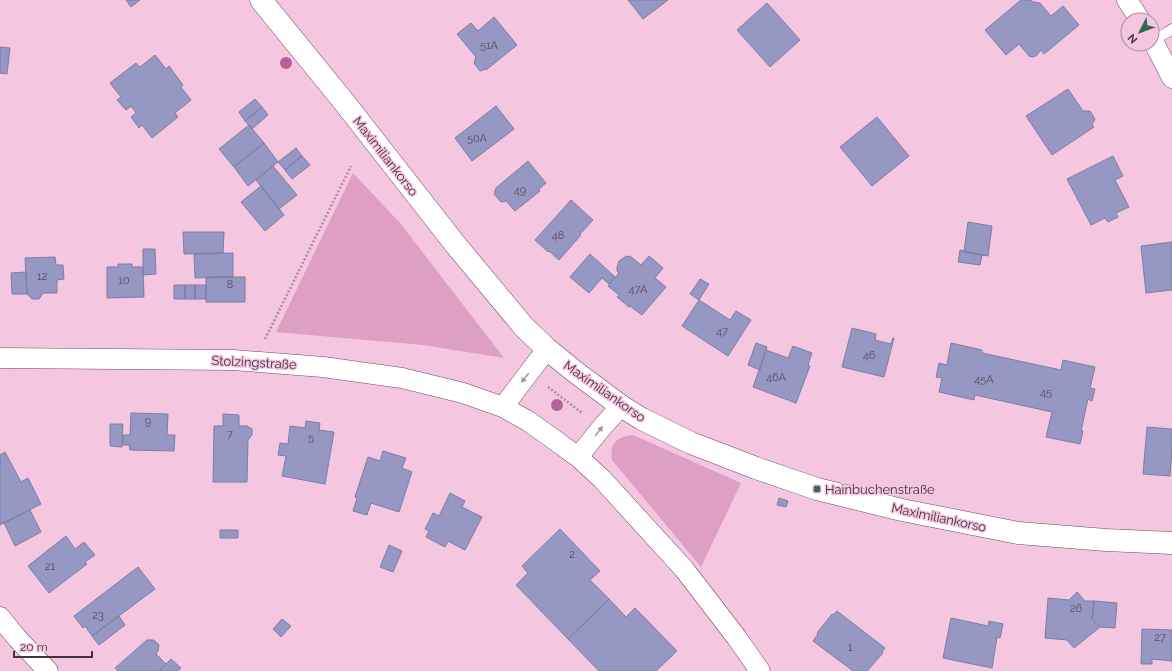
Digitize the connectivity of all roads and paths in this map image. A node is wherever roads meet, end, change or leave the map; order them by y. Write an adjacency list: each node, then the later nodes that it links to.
1 (262, 0): 10 (street, Maximiliankorso)
2 (1127, 0): 3 (street)
3 (1135, 12)
4 (1172, 29): 5 (lane)
5 (1160, 36)
6 (1159, 52): 7 (street)
7 (1172, 78)
8 (351, 166): 9 (path)
9 (265, 340)
10 (547, 349): 13 (street, Maximiliankorso); 14 (street, one-way to 14)
11 (0, 358): 14 (street, Stolzingstraße)
12 (548, 386): 15 (path)
13 (621, 406): 16 (street, one-way to 13); 17 (street, Maximiliankorso)
14 (503, 407): 16 (street, Stolzingstraße)
15 (582, 413)
16 (578, 457): 20 (street)
17 (1172, 543)
18 (0, 617): 19 (street)
19 (48, 671)
20 (760, 671)

